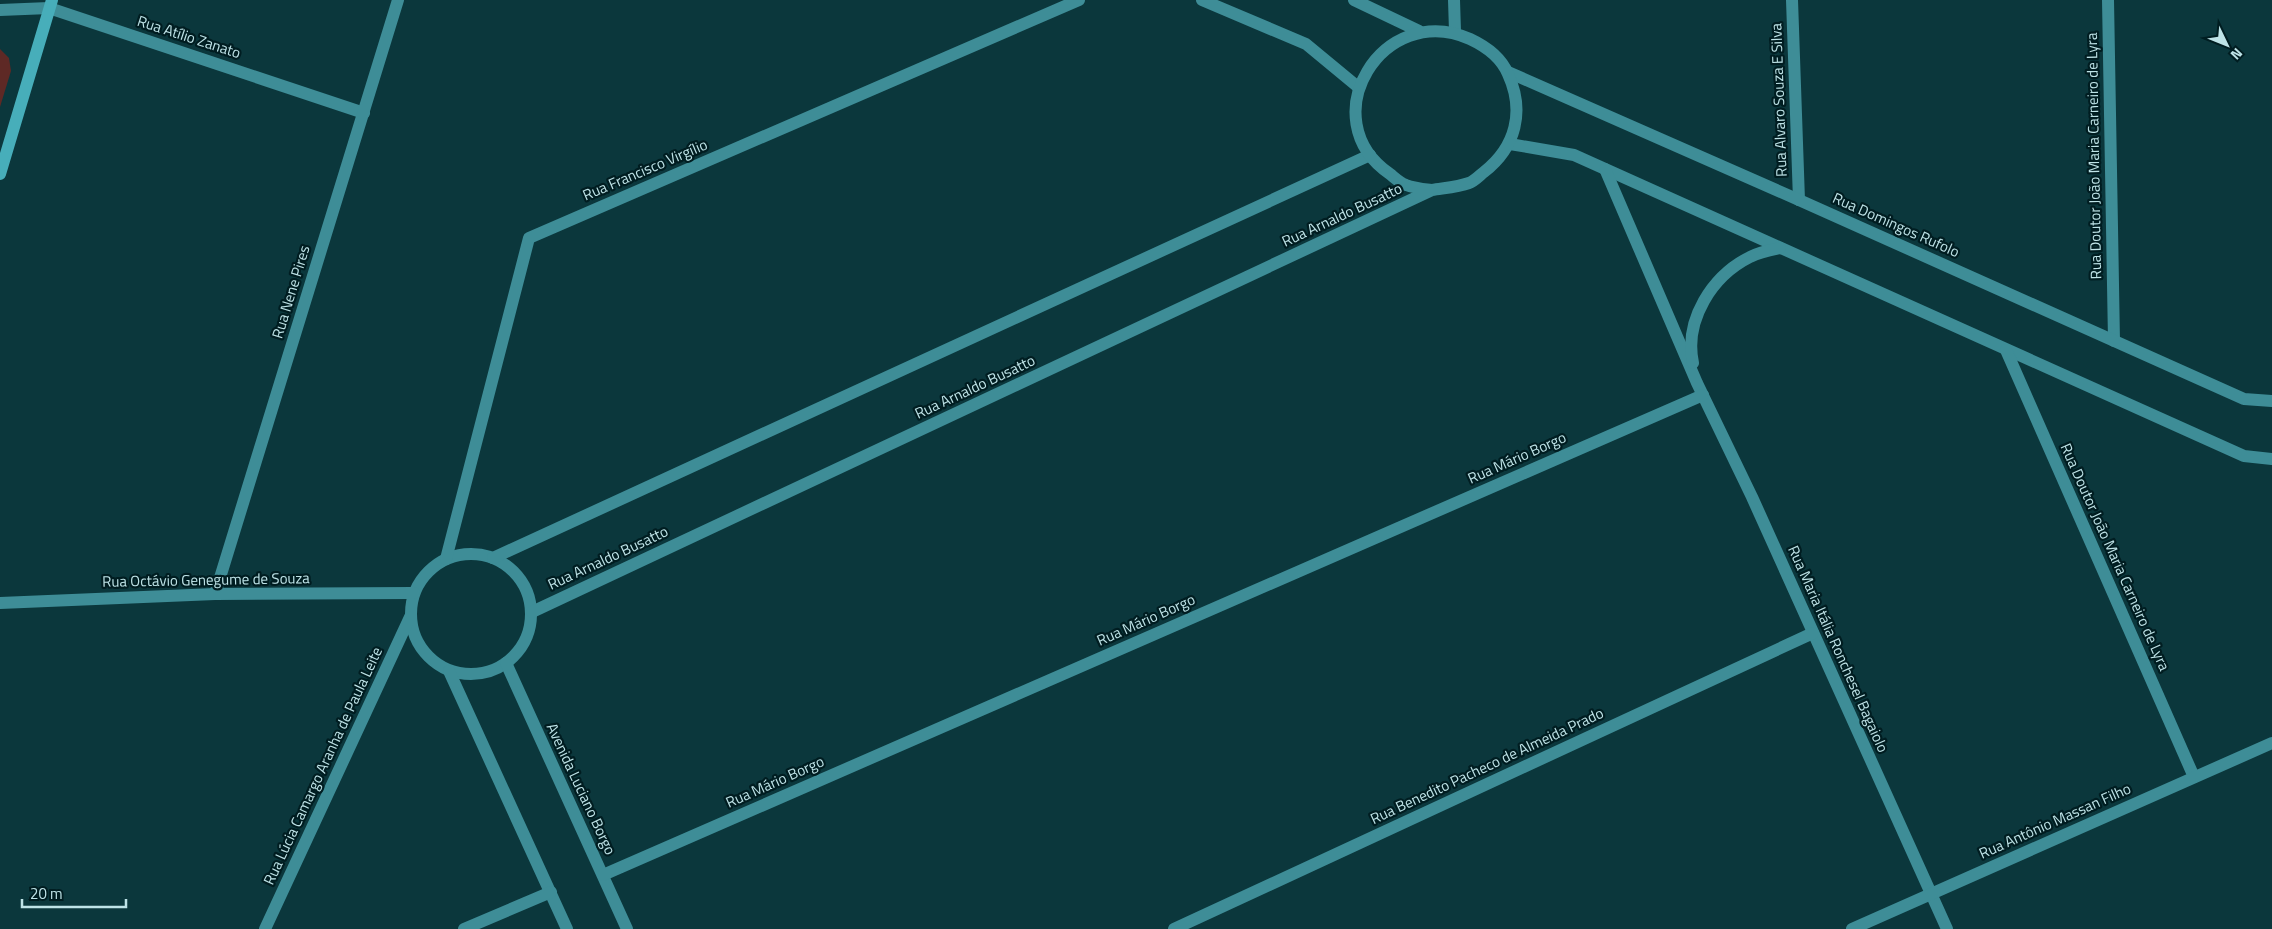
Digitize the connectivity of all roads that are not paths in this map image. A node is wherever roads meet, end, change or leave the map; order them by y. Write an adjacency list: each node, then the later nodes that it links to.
1 (398, 0): 14 (street, Rua Nene Pires)
2 (1079, 0): 29 (street, Rua Francisco Virgílio)
3 (1202, 0): 13 (street)
4 (1354, 0): 10 (street)
5 (1454, 0): 11 (street)
6 (1792, 0): 20 (street, Rua Alvaro Souza E Silva)
7 (2108, 0): 22 (street, Rua Doutor João Maria Carneiro de Lyra)
8 (51, 4): 9 (street, Rua Atílio Zanato); 14 (street, Rua Atílio Zanato); 18 (main road)
9 (0, 10)
10 (1419, 31): 11 (street); 13 (street)
11 (1455, 31): 12 (street)
12 (1508, 72): 15 (street); 20 (street, Rua Domingos Rufolo)
13 (1358, 87): 16 (street)
14 (364, 113): 31 (street, Rua Nene Pires)
15 (1510, 144): 17 (street); 19 (street)
16 (1370, 155): 19 (street); 28 (street)
17 (1605, 169): 21 (street); 24 (street, Rua Maria Itália Ronchesel Bagaiolo)
18 (0, 174)
19 (1432, 190): 33 (street, Rua Arnaldo Busatto)
20 (1799, 200): 22 (street, Rua Domingos Rufolo)
21 (1780, 248): 23 (street); 24 (street, Rua Maria Itália Ronchesel Bagaiolo)
22 (2114, 341): 26 (street, Rua Domingos Rufolo)
23 (2006, 350): 27 (street); 39 (street, Rua Doutor João Maria Carneiro de Lyra)
24 (1697, 383): 25 (street, Rua Maria Itália Ronchesel Bagaiolo)
25 (1703, 395): 35 (street, Rua Maria Itália Ronchesel Bagaiolo); 40 (street, Rua Mário Borgo)
26 (2272, 401)
27 (2272, 459)
28 (493, 558): 29 (street); 33 (street)
29 (446, 559): 30 (street)
30 (414, 593): 31 (street, Rua Octávio Genegume de Souza); 34 (street)
31 (214, 594): 32 (street, Rua Octávio Genegume de Souza)
32 (0, 603)
33 (532, 612): 36 (street)
34 (410, 617): 37 (street); 43 (street, Rua Lúcia Camargo Aranha de Paula Leite)
35 (1814, 633): 42 (street, Rua Maria Itália Ronchesel Bagaiolo); 47 (street, Rua Benedito Pacheco de Almeida Prado)
36 (506, 663): 37 (street); 40 (street, Avenida Luciano Borgo)
37 (449, 671): 41 (street)
38 (2272, 743): 39 (street, Rua Antônio Massan Filho)
39 (2194, 777): 42 (street, Rua Antônio Massan Filho)
40 (603, 875): 46 (street, Avenida Luciano Borgo)
41 (551, 892): 44 (street); 45 (street)
42 (1930, 894): 48 (street, Rua Antônio Massan Filho); 49 (street, Rua Maria Itália Ronchesel Bagaiolo)
43 (265, 929)
44 (464, 929)
45 (567, 929)
46 (627, 929)
47 (1174, 929)
48 (1852, 929)
49 (1947, 929)

